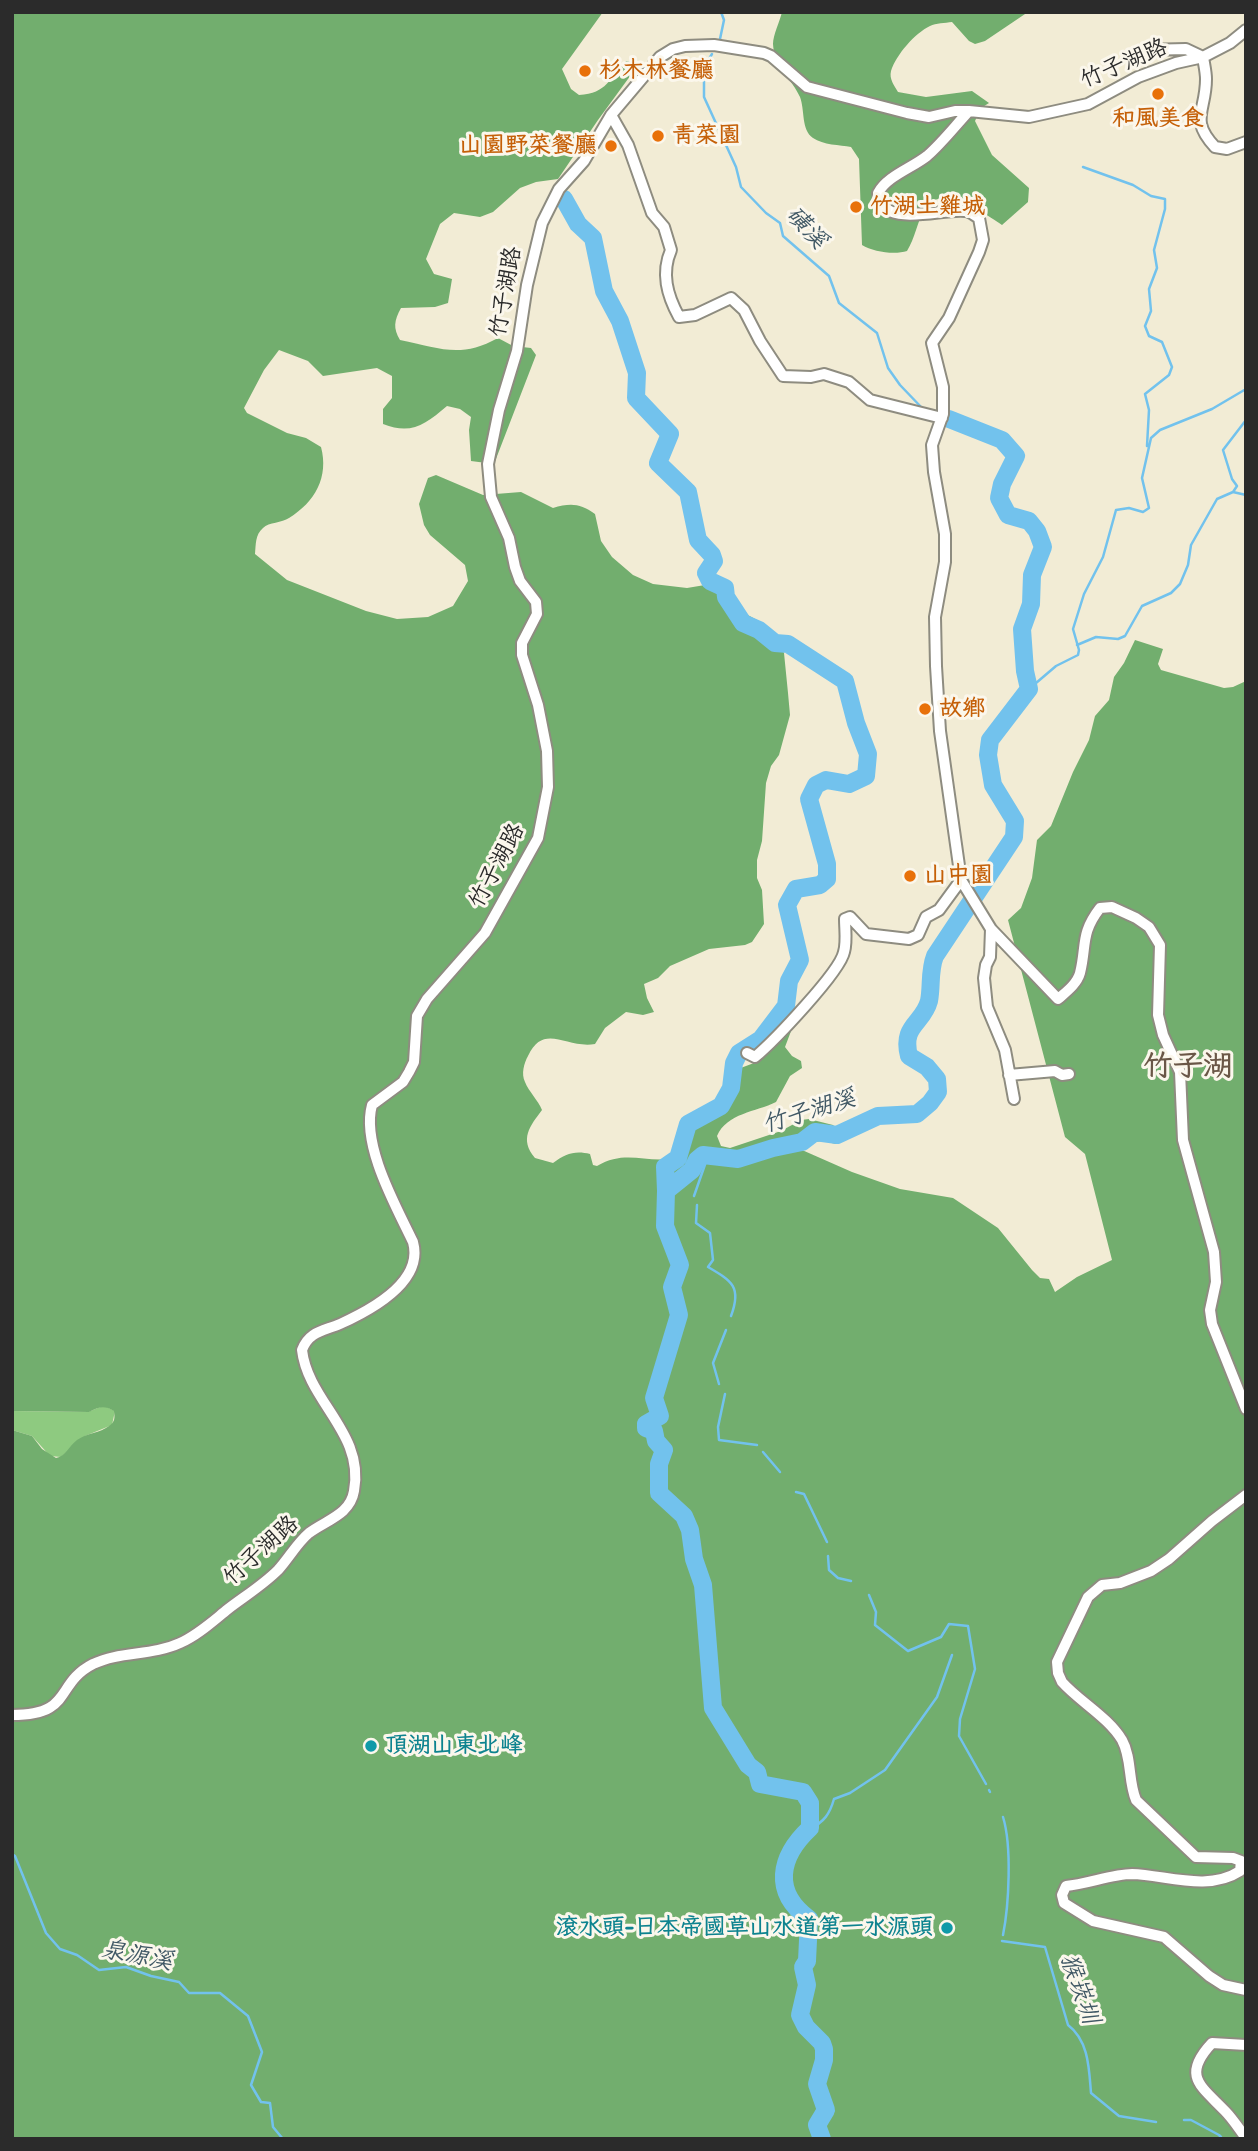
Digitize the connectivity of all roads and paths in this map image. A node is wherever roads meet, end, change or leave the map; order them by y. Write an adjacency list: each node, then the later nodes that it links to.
1 (1246, 30): 3 (street, 竹子湖路)
2 (1143, 50): 3 (street)
3 (1203, 57): 4 (street, 竹子湖路); 6 (street)
4 (969, 111): 5 (street, 竹子湖路); 7 (street)
5 (611, 115): 7 (street); 16 (street, 竹子湖路)
6 (1246, 142)
7 (942, 418): 8 (street)
8 (961, 880): 9 (street); 10 (street)
9 (991, 929): 11 (street); 14 (street)
10 (747, 1053)
11 (1009, 1074): 12 (street); 13 (street)
12 (1069, 1074)
13 (1014, 1099)
14 (1246, 1409)
15 (1246, 1495): 17 (street)
16 (12, 1714)
17 (1246, 1990)
18 (1246, 2045): 19 (street)
19 (1246, 2138)

